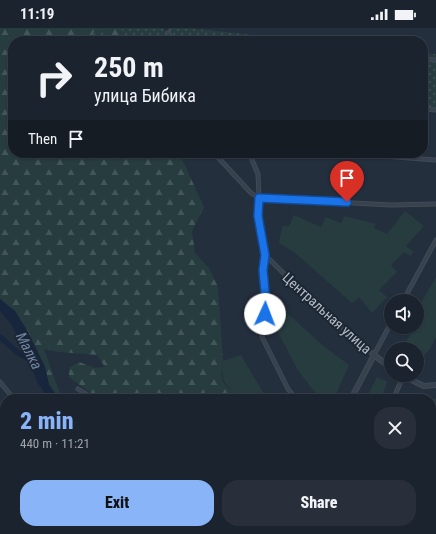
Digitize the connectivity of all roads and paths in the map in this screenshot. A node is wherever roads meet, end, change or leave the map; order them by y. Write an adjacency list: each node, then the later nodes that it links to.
1 (168, 33): 2 (street)
2 (170, 36)
3 (219, 158): 7 (street)
4 (251, 158): 7 (street)
5 (409, 158): 6 (street)
6 (436, 160)
7 (259, 198): 8 (street); 10 (street)
8 (436, 204)
9 (436, 240): 11 (street)
10 (265, 255): 13 (street, Центральная улица); 22 (street)
11 (407, 294)
12 (386, 334): 13 (street)
13 (374, 355): 14 (street, Центральная улица); 23 (street)
14 (384, 363)
15 (0, 382): 20 (street)
16 (400, 382): 24 (street)
17 (415, 382): 18 (street)
18 (435, 384)
19 (78, 388): 21 (street)
20 (10, 394)
21 (87, 394)
22 (292, 394)
23 (354, 394)
24 (395, 394)

